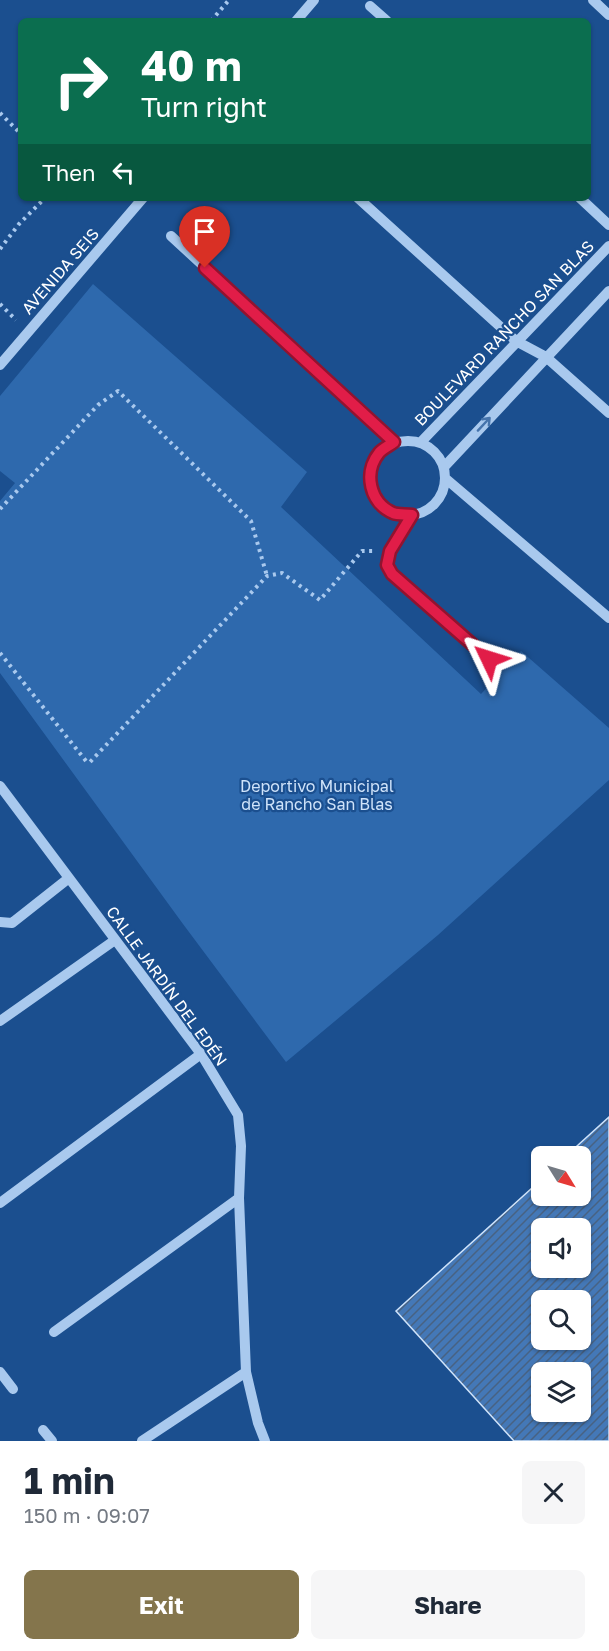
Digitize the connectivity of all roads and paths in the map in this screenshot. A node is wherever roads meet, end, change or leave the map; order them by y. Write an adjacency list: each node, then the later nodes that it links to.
1 (229, 0): 6 (path)
2 (314, 0): 7 (street)
3 (593, 0): 5 (street)
4 (370, 6): 8 (street)
5 (609, 15)
6 (214, 18)
7 (299, 18)
8 (384, 18)
9 (0, 113): 10 (path)
10 (18, 131)
11 (42, 201): 18 (path)
12 (140, 201): 21 (street, AVENIDA SEIS)
13 (361, 201): 22 (street)
14 (583, 201): 15 (street)
15 (609, 225)
16 (171, 236): 26 (street)
17 (609, 246): 22 (street, BOULEVARD RANCHO SAN BLAS)
18 (0, 249)
19 (609, 291): 23 (street)
20 (0, 304): 21 (path)
21 (28, 331): 24 (street, AVENIDA SEIS)
22 (516, 341): 23 (street); 27 (street, BOULEVARD RANCHO SAN BLAS)
23 (546, 357): 25 (street); 28 (street, one-way to 23)
24 (0, 364)
25 (609, 413)
26 (394, 442): 27 (street); 30 (street)
27 (421, 442): 28 (street)
28 (445, 472): 30 (street); 33 (street)
29 (0, 509): 32 (path)
30 (412, 515): 31 (street)
31 (390, 551): 32 (path); 35 (street)
32 (267, 576): 34 (path)
33 (609, 618)
34 (0, 653)
35 (489, 659)
36 (0, 786): 37 (street, CALLE JARDÍN DEL EDÉN)
37 (69, 878): 38 (street); 39 (street, CALLE JARDÍN DEL EDÉN)
38 (0, 922)
39 (115, 940): 40 (street); 41 (street, CALLE JARDÍN DEL EDÉN)
40 (0, 1021)
41 (201, 1054): 42 (street, CALLE JARDÍN DEL EDÉN); 43 (street)
42 (239, 1198): 44 (street); 46 (street, CALLE JARDÍN DEL EDÉN)
43 (0, 1203)
44 (54, 1332)
45 (0, 1372): 47 (street)
46 (246, 1372): 50 (street); 51 (street, CALLE JARDÍN DEL EDÉN)
47 (13, 1389)
48 (43, 1430): 49 (street)
49 (52, 1441)
50 (141, 1441)
51 (265, 1441)

